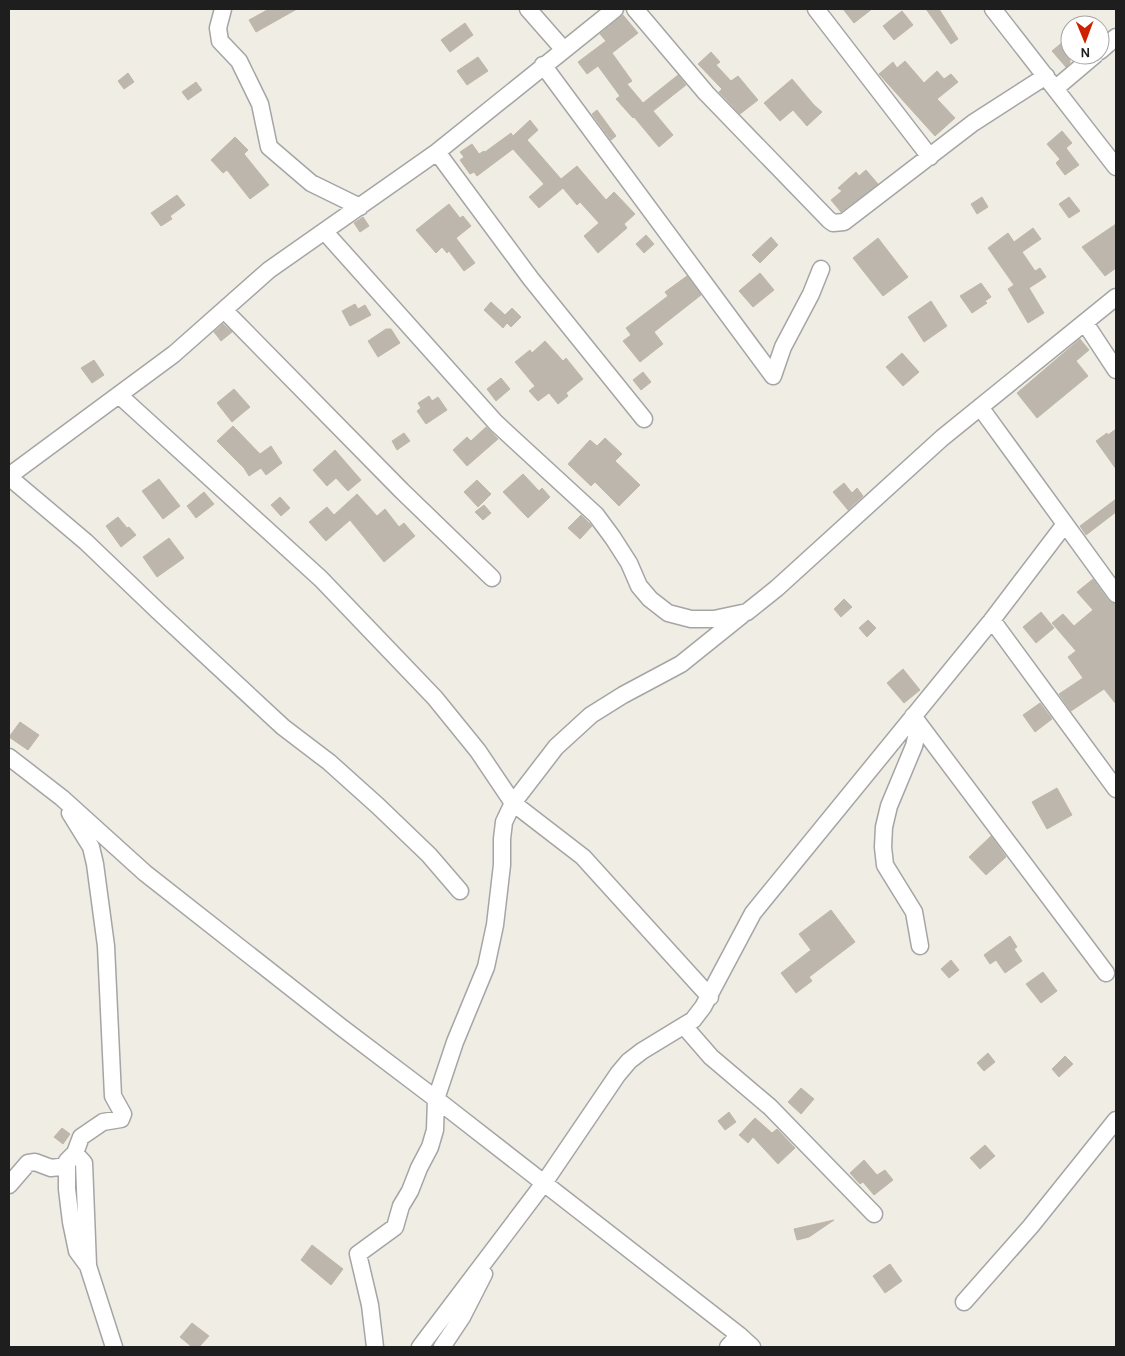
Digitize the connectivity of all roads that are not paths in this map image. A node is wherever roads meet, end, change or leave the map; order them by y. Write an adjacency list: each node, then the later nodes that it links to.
1 (223, 9): 14 (street)
2 (528, 9): 7 (street)
3 (615, 9): 7 (street)
4 (635, 9): 12 (street)
5 (816, 9): 12 (street)
6 (993, 9): 10 (street)
7 (564, 50): 8 (street)
8 (543, 65): 11 (street); 16 (street)
9 (1079, 65): 10 (street)
10 (1051, 82): 12 (street); 13 (street)
11 (437, 152): 14 (street); 23 (street)
12 (930, 157)
13 (1116, 167)
14 (360, 207): 15 (street)
15 (325, 232): 18 (street); 28 (street)
16 (821, 269)
17 (1116, 297): 19 (street)
18 (225, 311): 21 (street); 26 (street)
19 (1085, 323): 20 (street); 22 (street)
20 (1116, 370)
21 (120, 396): 24 (street); 34 (street)
22 (980, 407): 25 (street); 28 (street)
23 (644, 419)
24 (9, 476): 35 (street)
25 (1065, 524): 27 (street); 29 (street)
26 (492, 578)
27 (1116, 594)
28 (747, 612): 34 (street)
29 (992, 620): 30 (street); 32 (street)
30 (916, 720): 36 (street); 37 (street); 38 (street)
31 (9, 756): 33 (street)
32 (1116, 789)
33 (62, 798): 40 (street); 42 (street)
34 (513, 803): 38 (street); 40 (street)
35 (460, 891)
36 (920, 946)
37 (1106, 973)
38 (710, 997): 39 (street)
39 (684, 1026): 43 (street); 45 (street)
40 (436, 1098): 43 (street); 50 (street)
41 (1116, 1120): 47 (street)
42 (71, 1159): 44 (street); 49 (street)
43 (544, 1183): 46 (street); 48 (street)
44 (9, 1185)
45 (874, 1214)
46 (486, 1257): 51 (street); 52 (street)
47 (964, 1302)
48 (733, 1341): 53 (street)
49 (114, 1347)
50 (375, 1347)
51 (420, 1347)
52 (442, 1347)
53 (752, 1347)

